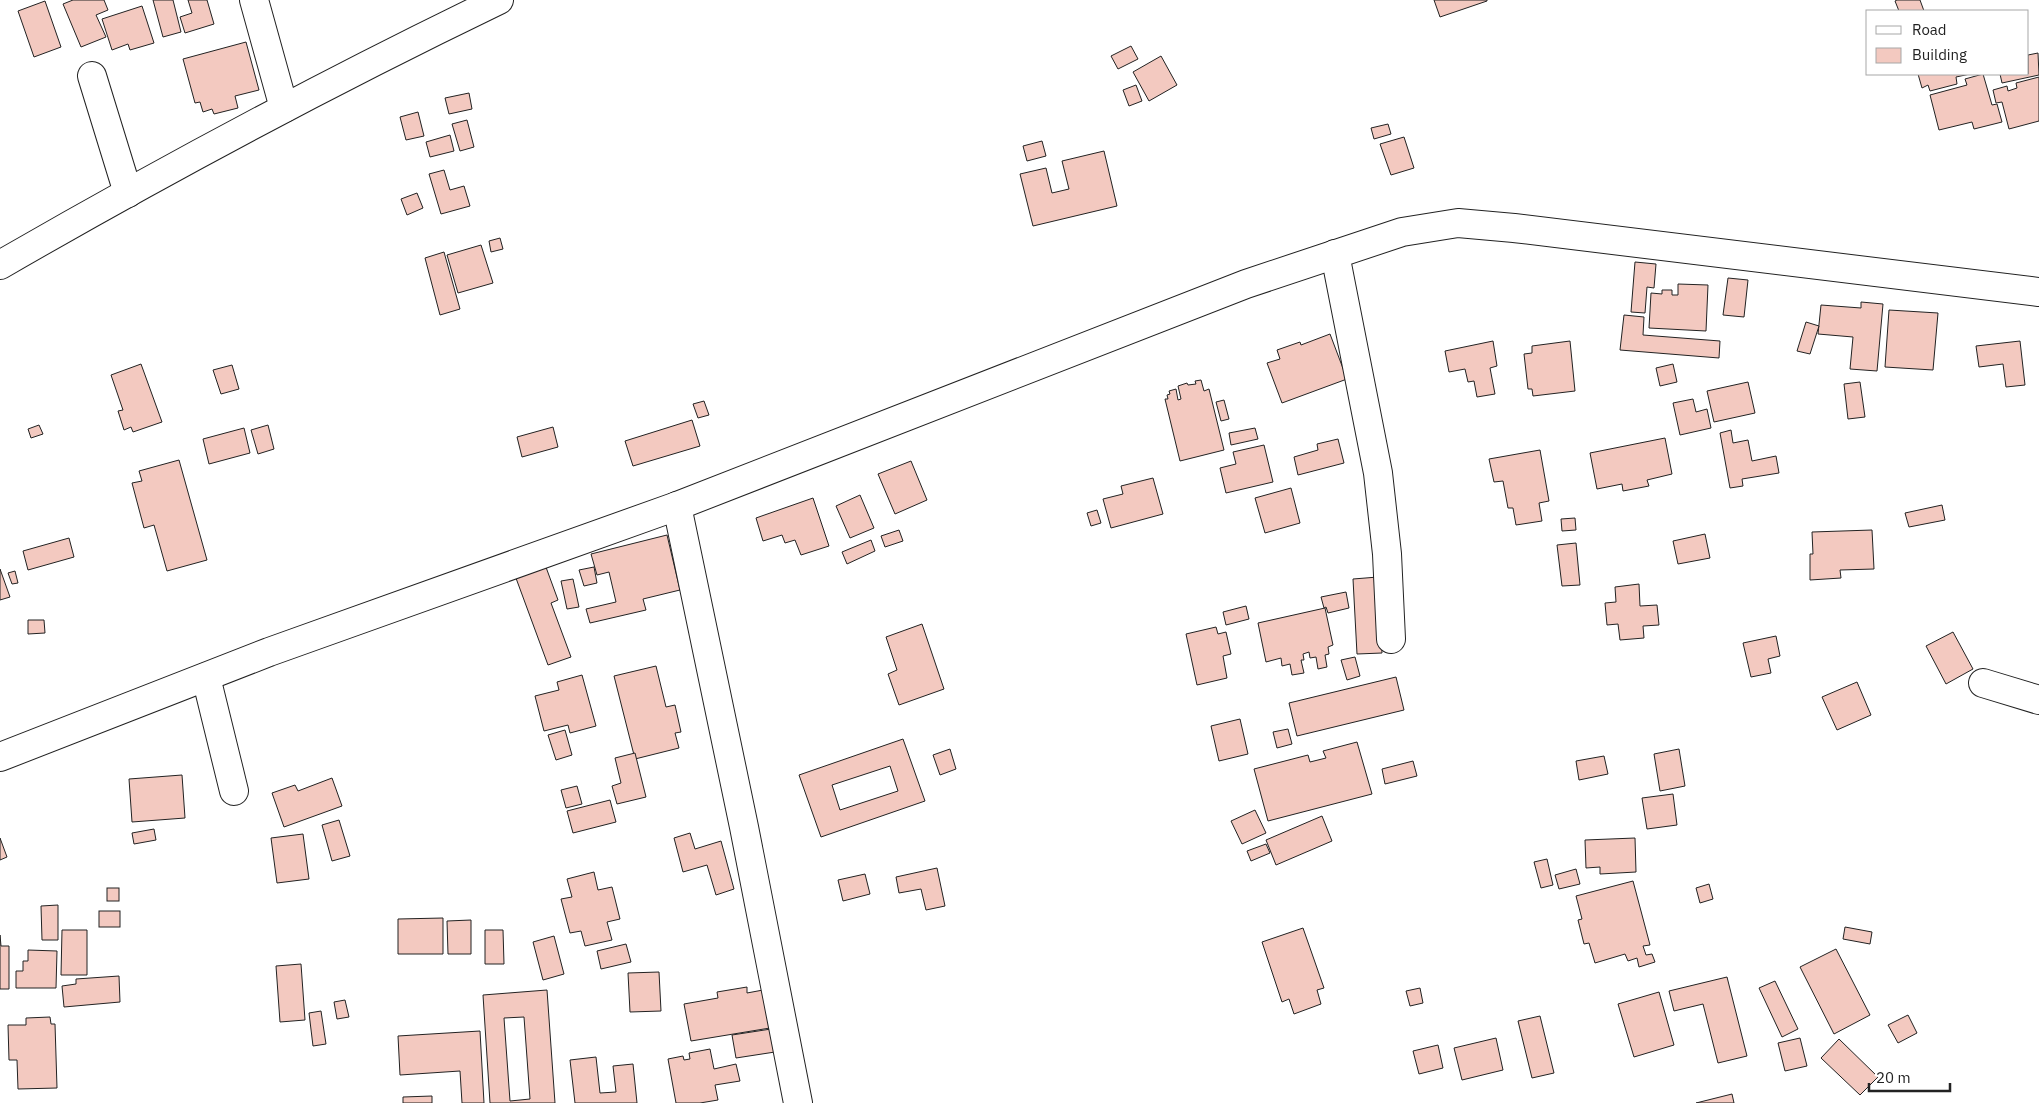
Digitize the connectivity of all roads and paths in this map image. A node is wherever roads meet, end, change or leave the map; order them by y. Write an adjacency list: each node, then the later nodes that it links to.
1 (254, 0): 4 (street)
2 (499, 0): 4 (street)
3 (92, 76): 5 (street)
4 (284, 108): 5 (street)
5 (128, 193): 7 (street)
6 (1334, 254): 8 (street); 9 (street); 10 (street)
7 (0, 265)
8 (2039, 292)
9 (677, 506): 11 (street); 16 (street)
10 (1391, 639)
11 (206, 677): 14 (street); 15 (street)
12 (1983, 683): 13 (street)
13 (2039, 700)
14 (0, 756)
15 (234, 791)
16 (798, 1103)

